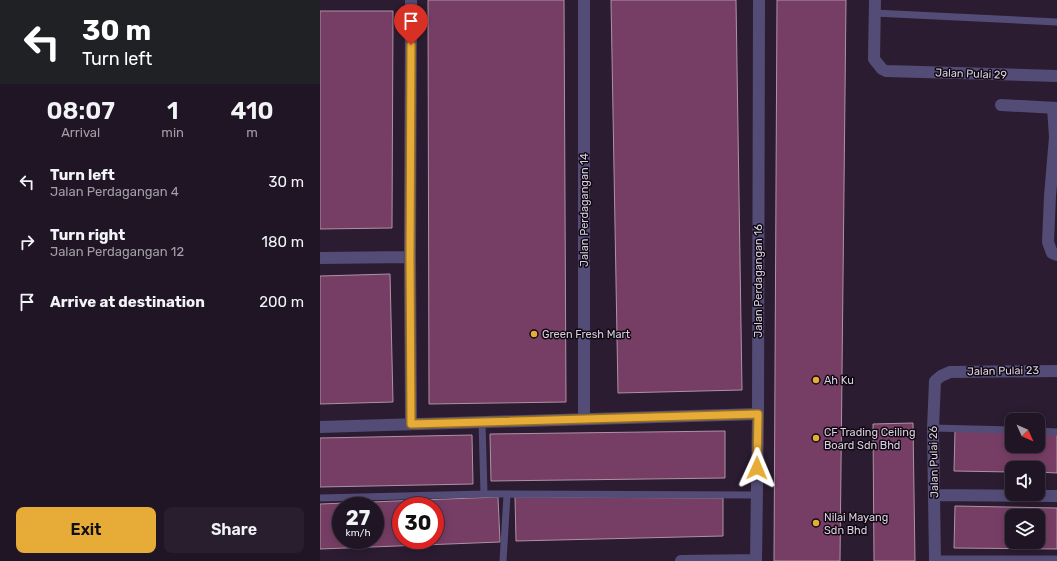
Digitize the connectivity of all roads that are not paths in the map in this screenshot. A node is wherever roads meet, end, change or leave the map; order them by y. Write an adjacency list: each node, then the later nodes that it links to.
1 (411, 0): 14 (street)
2 (584, 0): 18 (street, Jalan Perdagangan 14)
3 (759, 0): 17 (street, Jalan Perdagangan 16)
4 (874, 0): 5 (street)
5 (874, 13): 6 (lane); 7 (street, Jalan Pulai 29)
6 (1057, 22)
7 (1057, 76)
8 (1001, 105): 9 (street)
9 (1055, 108): 10 (street)
10 (1056, 137): 11 (street)
11 (1053, 196): 12 (street)
12 (1057, 255)
13 (320, 258): 14 (street)
14 (410, 258): 20 (street)
15 (1057, 371): 16 (street, Jalan Pulai 23)
16 (950, 372): 22 (street, Jalan Pulai 26)
17 (758, 414): 18 (street); 29 (street, Jalan Perdagangan 16)
18 (584, 419): 19 (street)
19 (482, 422): 20 (street); 26 (lane)
20 (411, 424): 21 (street)
21 (320, 427)
22 (934, 428): 23 (lane); 28 (street, Jalan Pulai 26)
23 (1005, 430)
24 (1045, 431): 25 (lane)
25 (1057, 432)
26 (484, 494): 27 (lane); 31 (lane)
27 (506, 494): 29 (lane); 35 (lane)
28 (935, 494): 30 (street); 33 (street, Jalan Pulai 26)
29 (757, 495): 32 (street, Jalan Perdagangan 16)
30 (1057, 496)
31 (320, 498)
32 (756, 560): 36 (street)
33 (935, 560): 34 (lane)
34 (1057, 560)
35 (503, 561)
36 (681, 561)

